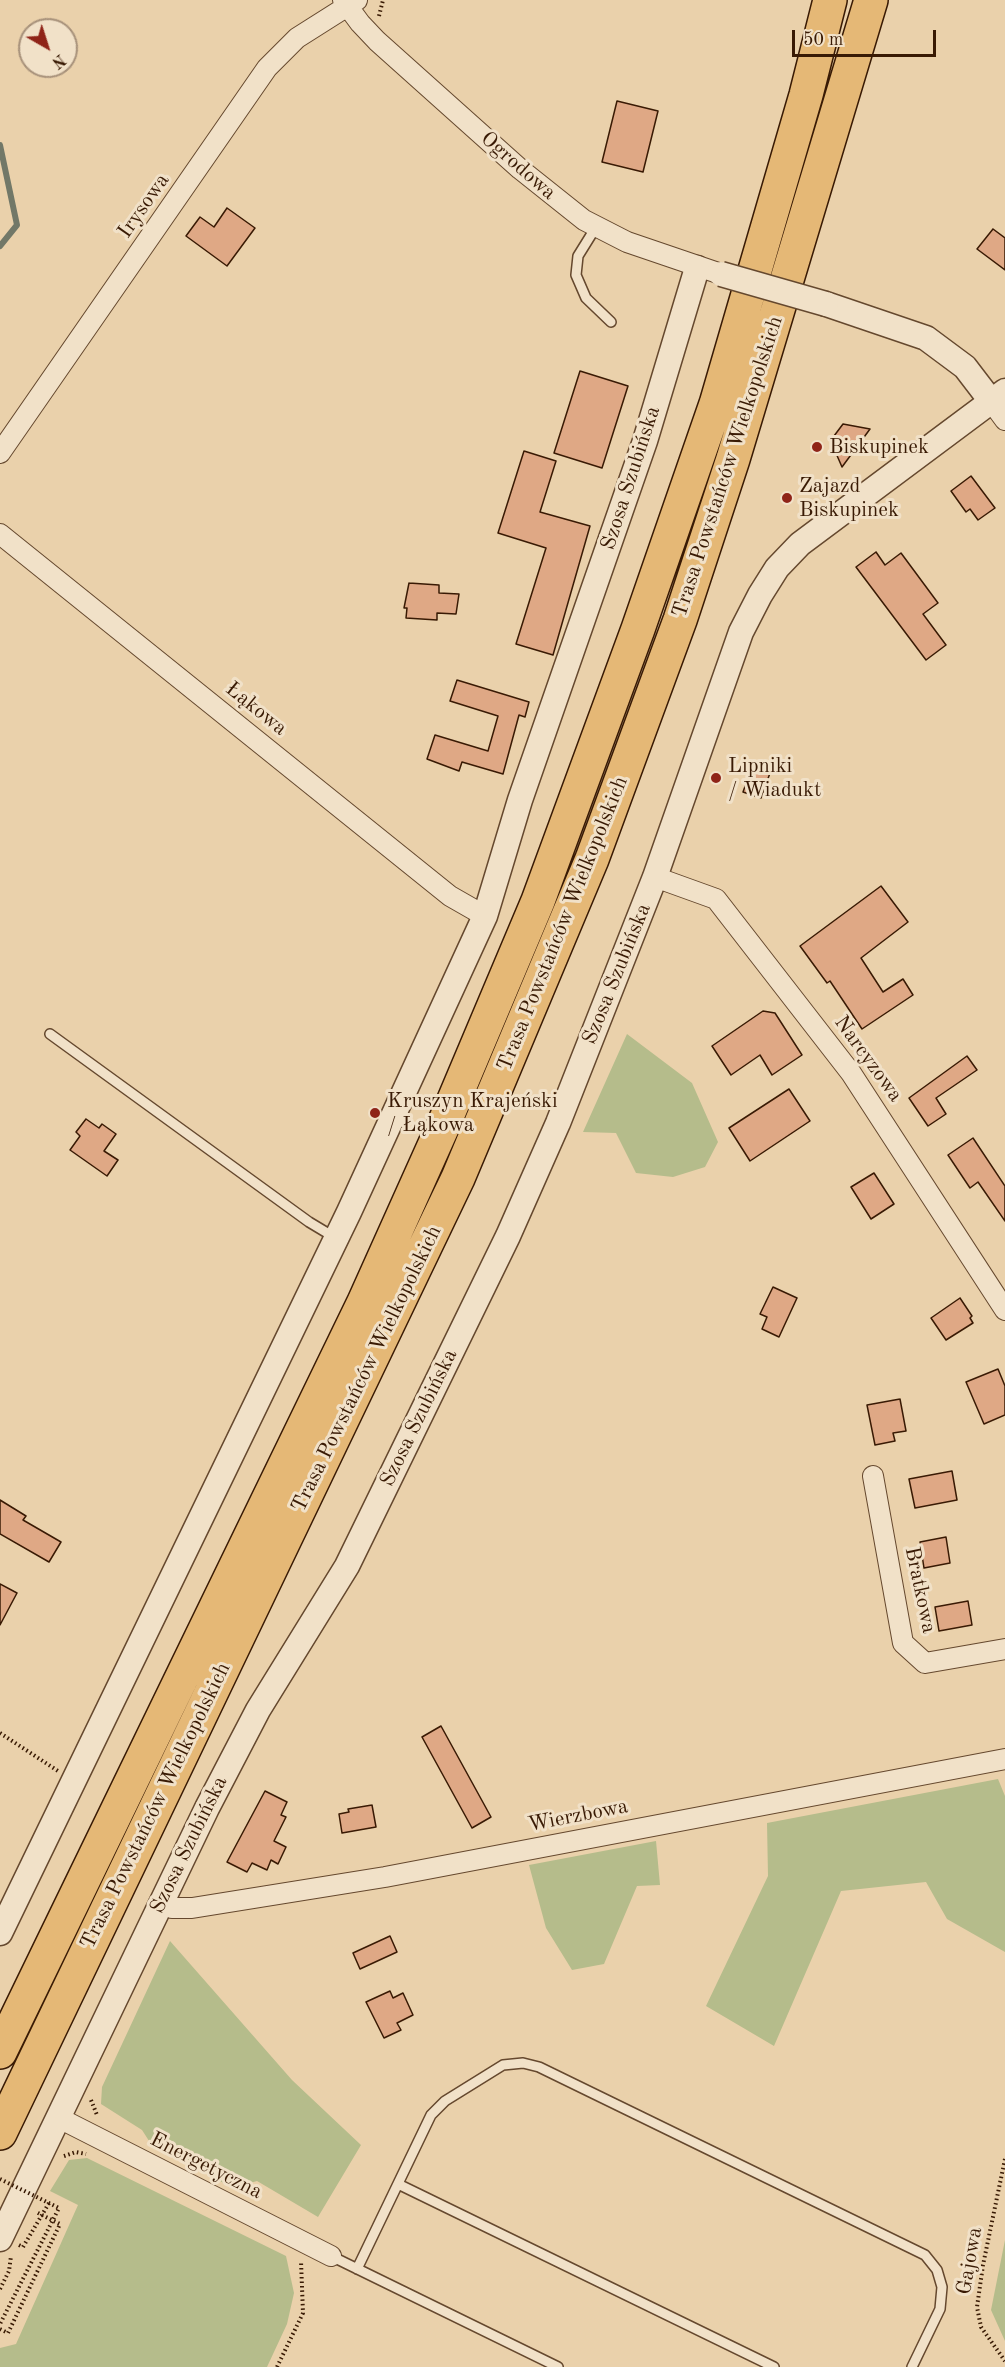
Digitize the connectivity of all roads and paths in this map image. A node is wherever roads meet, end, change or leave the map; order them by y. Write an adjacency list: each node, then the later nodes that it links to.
1 (830, 0): 23 (highway, Trasa Powstańców Wielkopolskich)
2 (871, 0): 25 (highway, Trasa Powstańców Wielkopolskich)
3 (350, 3): 4 (street, Ogrodowa); 9 (street, Irysowa)
4 (596, 227): 5 (street, Ogrodowa); 7 (lane)
5 (697, 268): 6 (street, Ogrodowa); 12 (street, Szosa Szubińska)
6 (721, 274): 8 (street, bridge)
7 (611, 322)
8 (1000, 404): 11 (street, Szosa Szubińska)
9 (0, 453)
10 (0, 534): 12 (street, Łąkowa)
11 (655, 877): 15 (street, Narcyzowa); 21 (street, Szosa Szubińska)
12 (485, 916): 14 (street, Szosa Szubińska)
13 (50, 1035): 14 (lane)
14 (337, 1238): 20 (street, Szosa Szubińska)
15 (1005, 1310)
16 (873, 1476): 17 (street, Bratkowa)
17 (1005, 1649)
18 (0, 1733): 20 (path)
19 (1005, 1759): 21 (street, Wierzbowa)
20 (74, 1781): 22 (street, Szosa Szubińska)
21 (161, 1902): 24 (street, Szosa Szubińska)
22 (0, 1933)
23 (0, 2052)
24 (59, 2118): 31 (street, Szosa Szubińska); 32 (street, Energetyczna)
25 (0, 2133)
26 (1005, 2159): 38 (path, Gajowa)
27 (0, 2179): 29 (path, bridge)
28 (398, 2184): 35 (lane); 41 (lane); 42 (lane)
29 (49, 2203): 33 (path); 36 (path, bridge)
30 (29, 2209): 37 (path)
31 (0, 2239)
32 (301, 2242): 34 (street, Energetyczna); 39 (path)
33 (23, 2247)
34 (331, 2256): 35 (lane)
35 (357, 2269): 40 (lane)
36 (0, 2324)
37 (0, 2329)
38 (1005, 2361)
39 (277, 2367)
40 (558, 2367)
41 (774, 2367)
42 (912, 2367)

